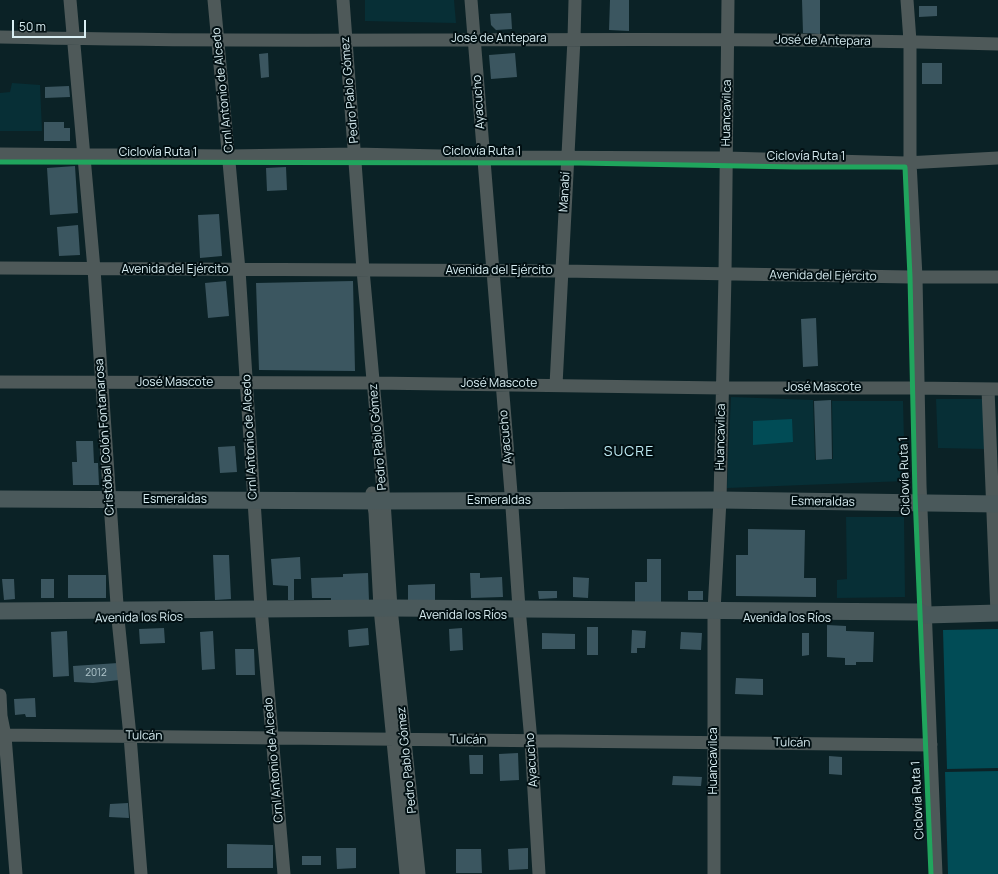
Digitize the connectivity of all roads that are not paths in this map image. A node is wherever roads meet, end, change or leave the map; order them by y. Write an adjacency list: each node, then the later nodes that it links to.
1 (70, 0): 9 (street, Cristóbal Colón Fontanarosa)
2 (214, 0): 10 (street, Crnl Antonio de Alcedo)
3 (343, 0): 13 (street, Pedro Pablo Gómez)
4 (471, 0): 11 (street, Ayacucho)
5 (575, 0): 12 (street, Manabí)
6 (728, 0): 14 (street, Huancavilca)
7 (907, 0): 15 (street)
8 (0, 37): 9 (street, José de Antepara)
9 (73, 39): 10 (street, José de Antepara); 19 (street, Cristóbal Colón Fontanarosa)
10 (218, 39): 13 (street, José de Antepara); 20 (street, Crnl Antonio de Alcedo)
11 (474, 39): 12 (street, José de Antepara); 13 (street, José de Antepara); 21 (street, Ayacucho)
12 (574, 39): 14 (street, José de Antepara); 22 (street, Manabí)
13 (346, 40): 18 (street, Pedro Pablo Gómez)
14 (728, 40): 15 (street, José de Antepara); 23 (street, Huancavilca)
15 (910, 42): 16 (street, José de Antepara); 25 (street)
16 (998, 44)
17 (0, 154): 19 (street)
18 (355, 154): 20 (street); 21 (street); 29 (street, Pedro Pablo Gómez)
19 (84, 155): 20 (street); 27 (street, Cristóbal Colón Fontanarosa)
20 (229, 156): 28 (street, Crnl Antonio de Alcedo)
21 (483, 158): 22 (street); 30 (street, Ayacucho)
22 (567, 158): 23 (street); 31 (street, Manabí)
23 (726, 158): 25 (street); 32 (street, Huancavilca)
24 (998, 158): 25 (street)
25 (910, 162): 33 (street)
26 (0, 268): 27 (street, Avenida del Ejército)
27 (94, 270): 28 (street, Avenida del Ejército); 36 (street, Cristóbal Colón Fontanarosa)
28 (239, 270): 29 (street, Avenida del Ejército); 37 (street, Crnl Antonio de Alcedo)
29 (363, 270): 30 (street, Avenida del Ejército); 38 (street, Pedro Pablo Gómez)
30 (493, 271): 31 (street, Avenida del Ejército); 39 (street, Ayacucho)
31 (562, 271): 32 (street, Avenida del Ejército); 40 (street, Manabí)
32 (725, 274): 33 (street, Avenida del Ejército); 41 (street, Huancavilca)
33 (916, 277): 34 (street, Avenida del Ejército); 42 (street)
34 (998, 277)
35 (0, 382): 36 (street, José Mascote)
36 (101, 383): 37 (street, José Mascote); 45 (street, Cristóbal Colón Fontanarosa)
37 (247, 383): 38 (street, José Mascote); 46 (street, Crnl Antonio de Alcedo)
38 (374, 383): 39 (street, José Mascote); 47 (street, Pedro Pablo Gómez)
39 (502, 384): 40 (street, José Mascote); 48 (street, Ayacucho)
40 (556, 385): 41 (street, José Mascote)
41 (722, 388): 42 (street, José Mascote); 49 (street, Huancavilca)
42 (919, 388): 43 (street, José Mascote); 51 (street)
43 (993, 390): 52 (street)
44 (0, 491): 45 (main road, Esmeraldas)
45 (109, 496): 46 (main road, Esmeraldas); 50 (main road, Esmeraldas); 58 (street, Cristóbal Colón Fontanarosa)
46 (253, 496): 47 (main road, Esmeraldas); 54 (street, Crnl Antonio de Alcedo)
47 (378, 497): 48 (main road, Esmeraldas); 55 (street, Pedro Pablo Gómez)
48 (511, 497): 49 (main road, Esmeraldas); 56 (street, Ayacucho)
49 (720, 497): 51 (main road, Esmeraldas); 60 (street, Huancavilca)
50 (0, 499)
51 (921, 499): 52 (main road, Esmeraldas); 59 (street)
52 (995, 500): 57 (street)
53 (0, 611): 58 (main road, Avenida los Ríos)
54 (262, 612): 55 (main road, Avenida los Ríos); 58 (main road, Avenida los Ríos); 65 (street, Crnl Antonio de Alcedo)
55 (386, 612): 56 (main road, Avenida los Ríos); 66 (street, Pedro Pablo Gómez)
56 (519, 612): 60 (main road, Avenida los Ríos); 67 (street, Ayacucho)
57 (998, 613): 59 (main road, Avenida los Ríos)
58 (117, 614): 61 (main road, Avenida los Ríos); 64 (street, Cristóbal Colón Fontanarosa)
59 (926, 614): 60 (main road, Avenida los Ríos); 69 (street)
60 (714, 615): 68 (street, Huancavilca)
61 (0, 619)
62 (0, 695): 63 (street)
63 (1, 736): 64 (street, Tulcán); 70 (street)
64 (130, 736): 65 (street, Tulcán); 71 (street, Cristóbal Colón Fontanarosa)
65 (272, 738): 66 (street, Tulcán); 72 (street, Crnl Antonio de Alcedo)
66 (399, 739): 67 (street, Tulcán); 73 (street, Pedro Pablo Gómez); 74 (street, Pedro Pablo Gómez)
67 (531, 741): 68 (street, Tulcán); 75 (street, Ayacucho)
68 (714, 742): 69 (street, Tulcán); 76 (street, Huancavilca)
69 (931, 745): 77 (street)
70 (16, 874)
71 (141, 874)
72 (284, 874)
73 (406, 874)
74 (419, 874)
75 (539, 874)
76 (714, 874)
77 (936, 874)

